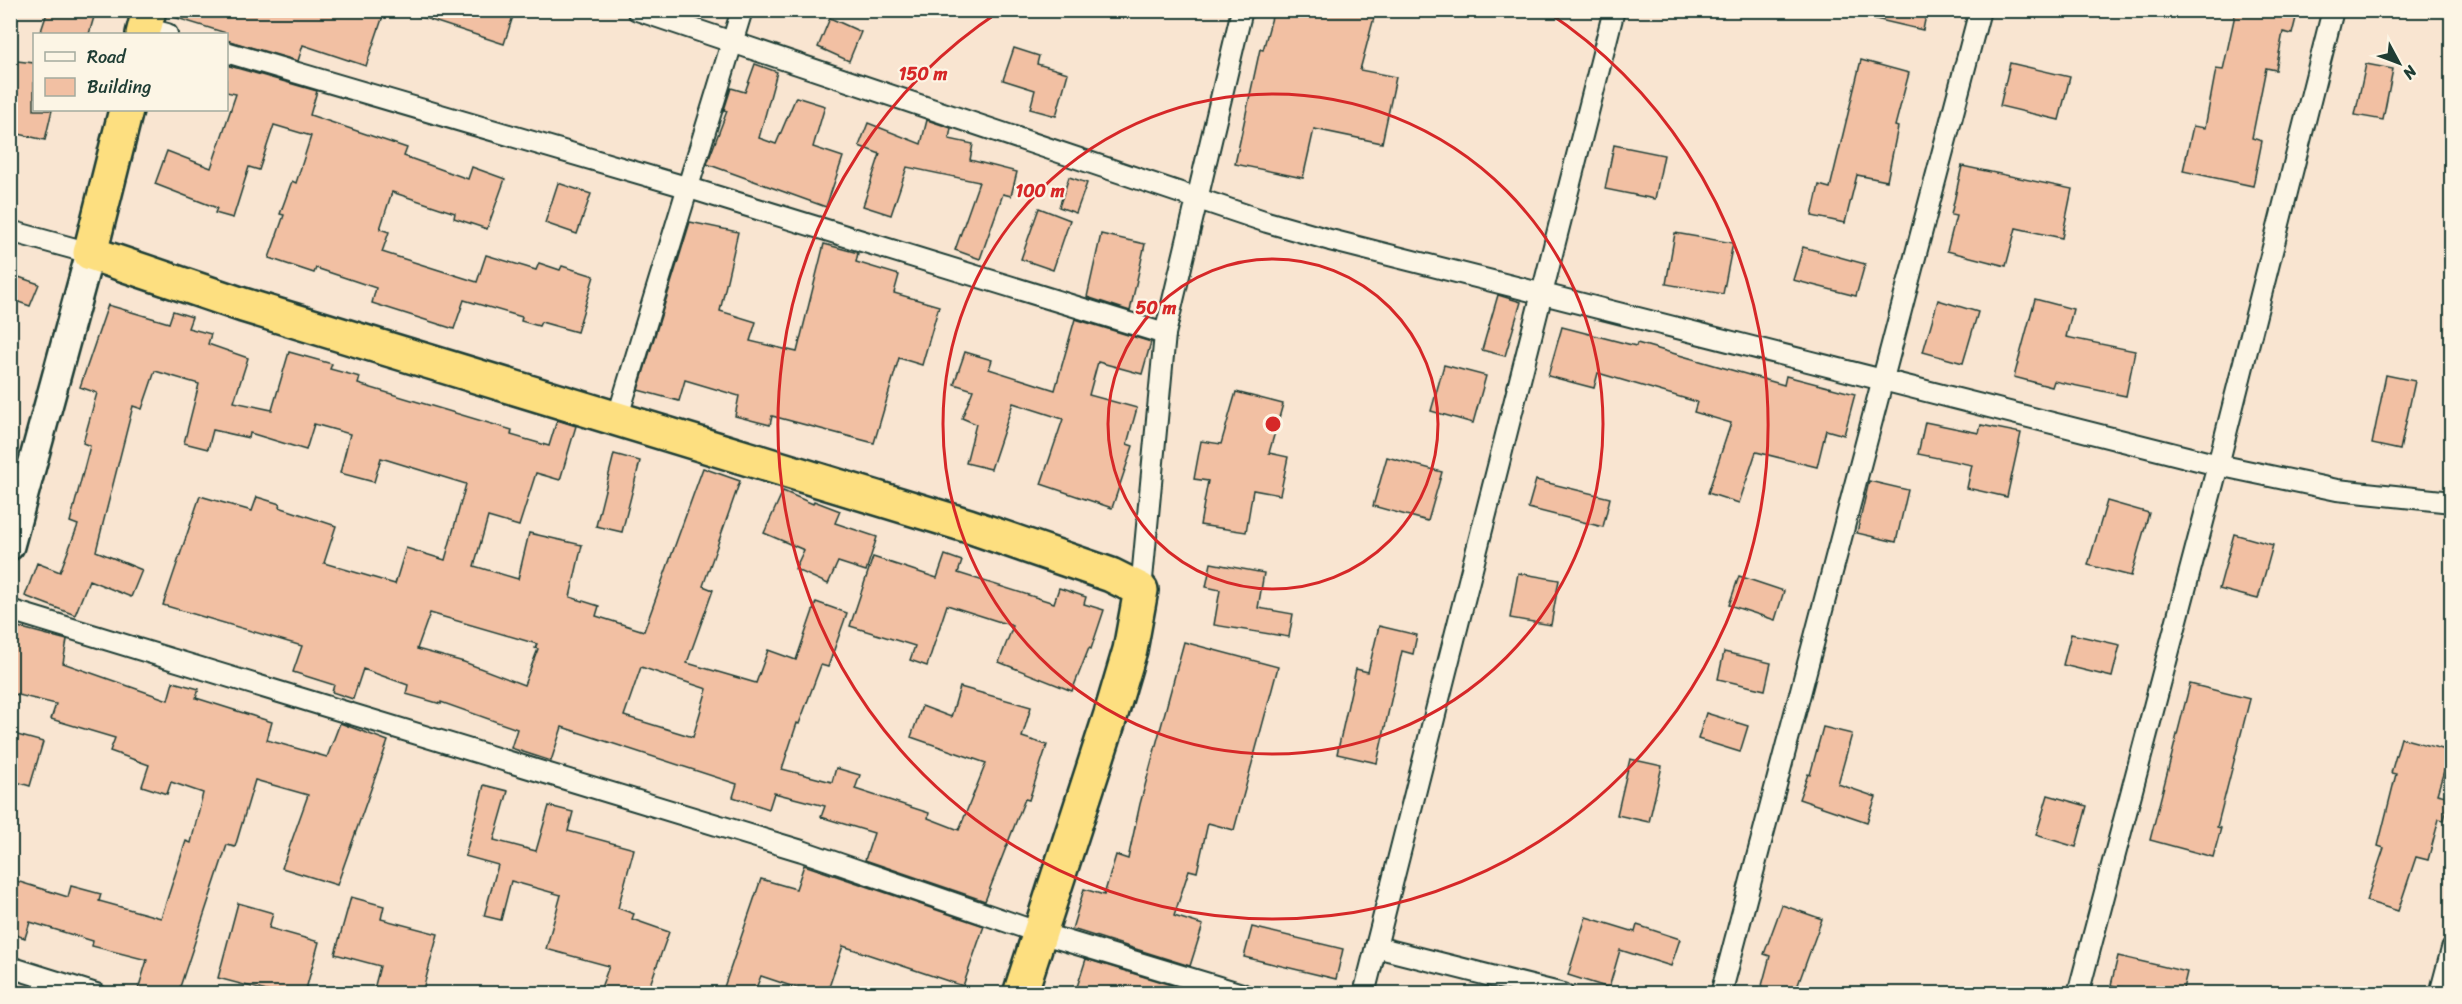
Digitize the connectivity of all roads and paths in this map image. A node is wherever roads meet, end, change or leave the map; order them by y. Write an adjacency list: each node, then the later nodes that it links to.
1 (637, 10): 7 (street)
2 (742, 10): 7 (street)
3 (1242, 10): 11 (street)
4 (1614, 10): 14 (street)
5 (1980, 10): 16 (street)
6 (2333, 10): 18 (street)
7 (733, 41): 10 (street); 11 (street)
8 (228, 53): 10 (street)
9 (126, 111): 13 (highway)
10 (686, 187): 15 (street); 17 (street)
11 (1198, 198): 14 (street); 15 (street)
12 (10, 231): 13 (street)
13 (90, 254): 17 (highway); 20 (street)
14 (1541, 294): 16 (street); 24 (street)
15 (1165, 334): 21 (street)
16 (1884, 379): 18 (street); 32 (street)
17 (617, 419): 21 (highway)
18 (2218, 465): 19 (street); 33 (street)
19 (2451, 502)
20 (10, 546)
21 (1141, 590): 23 (highway)
22 (10, 610): 23 (street)
23 (1040, 933): 28 (highway); 29 (street)
24 (1376, 947): 30 (street); 31 (street)
25 (2451, 949): 34 (street)
26 (10, 967): 27 (street)
27 (96, 993)
28 (1020, 993)
29 (1242, 993)
30 (1364, 993)
31 (1563, 993)
32 (1721, 993)
33 (2078, 993)
34 (2440, 993)

